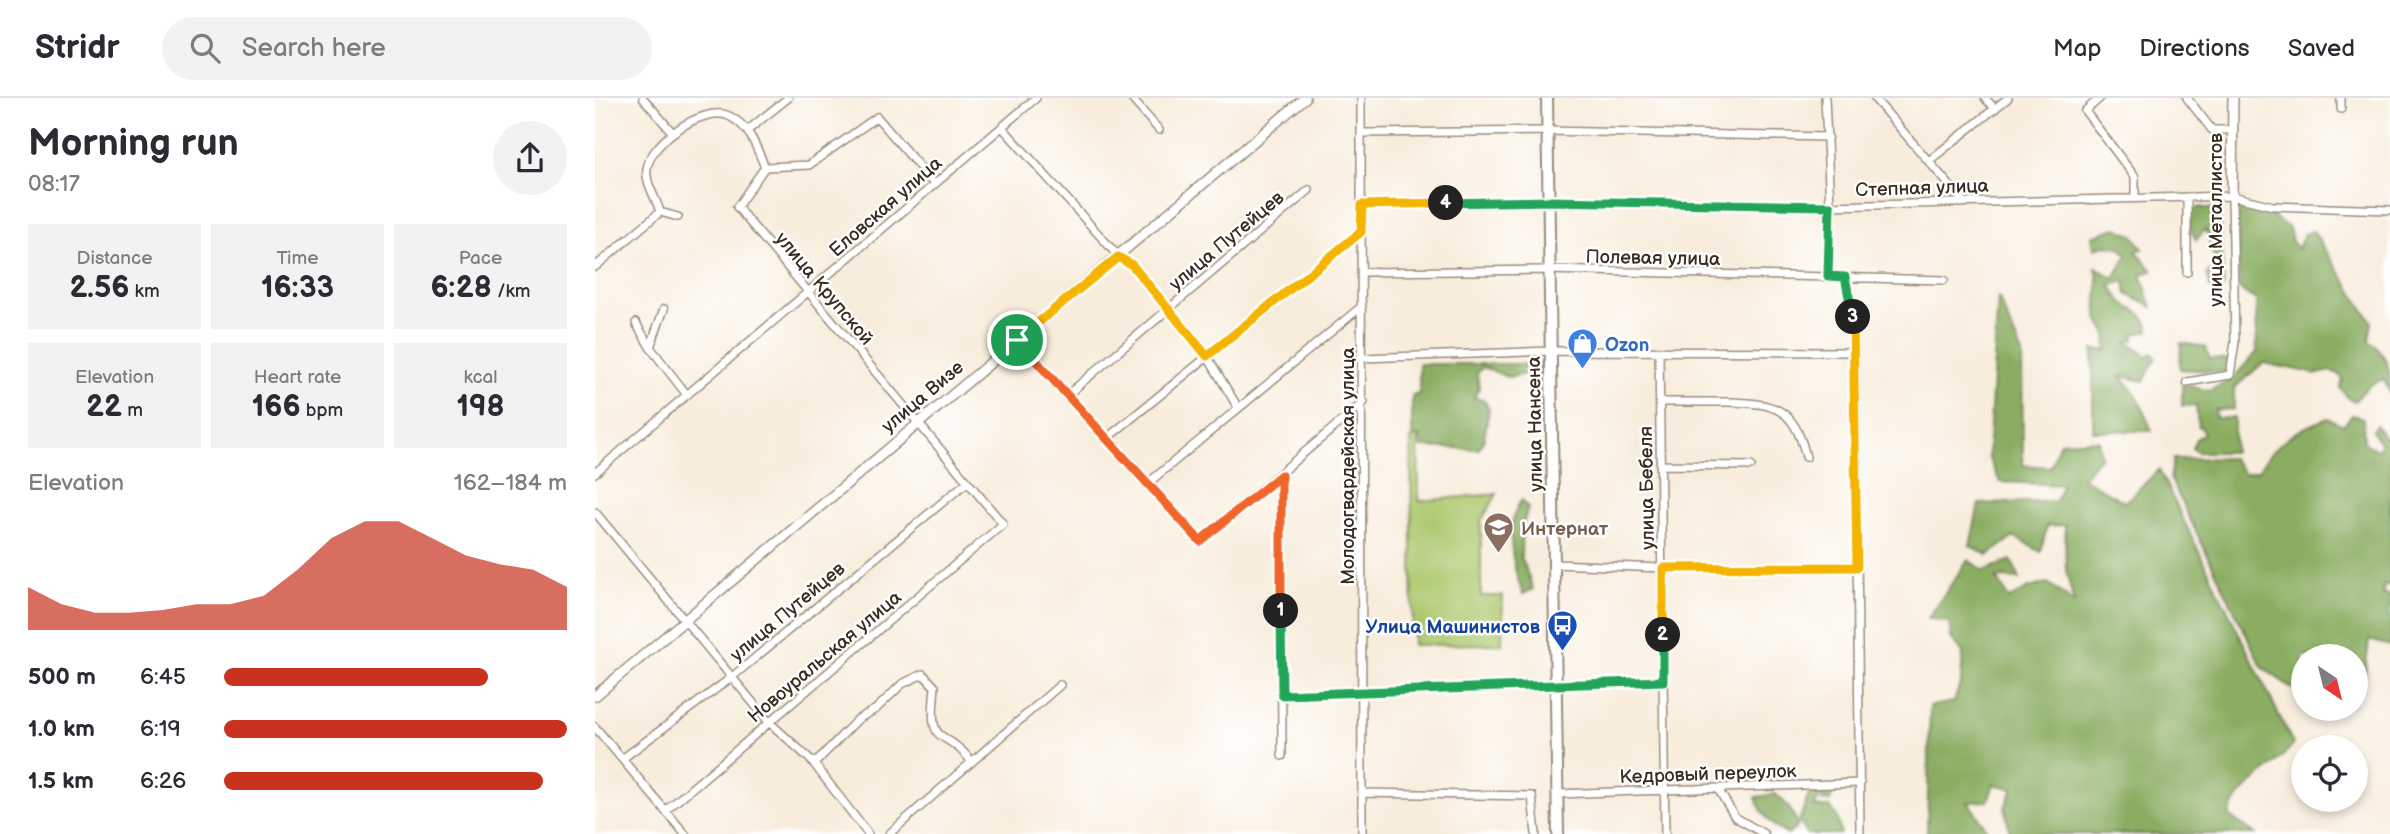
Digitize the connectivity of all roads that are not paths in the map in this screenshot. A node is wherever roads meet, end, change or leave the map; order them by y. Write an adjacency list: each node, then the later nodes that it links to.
1 (643, 98): 23 (street)
2 (787, 98): 19 (street)
3 (1036, 98): 18 (street, Еловская улица)
4 (1131, 98): 20 (street)
5 (1305, 98): 41 (street, улица Визе)
6 (1361, 98): 24 (street, Молодогвардейская улица)
7 (1547, 98): 22 (main road, улица Нансена)
8 (1825, 98): 25 (street)
9 (1874, 98): 26 (street)
10 (1985, 98): 16 (street)
11 (2008, 98): 16 (street)
12 (2100, 98): 32 (street)
13 (2187, 98): 21 (street)
14 (2232, 98): 21 (street, улица Металлистов)
15 (2341, 98): 17 (street)
16 (1994, 109): 26 (street)
17 (2341, 109)
18 (1002, 127): 28 (street, Еловская улица); 41 (street)
19 (748, 130): 23 (street); 27 (street)
20 (1159, 130)
21 (2231, 130): 30 (street, улица Металлистов)
22 (1547, 131): 24 (street); 25 (street); 33 (main road, улица Нансена)
23 (672, 132): 38 (street)
24 (1363, 133): 35 (street, Молодогвардейская улица)
25 (1828, 137): 36 (street)
26 (1930, 160): 34 (street)
27 (765, 167): 28 (street); 49 (street, улица Крупской)
28 (934, 184): 49 (street, Еловская улица)
29 (1309, 190): 52 (street, улица Путейцев)
30 (2232, 196): 31 (street, Степная улица); 37 (street, Степная улица); 61 (street, улица Металлистов)
31 (2187, 197): 32 (street, Степная улица); 45 (street)
32 (2135, 198): 34 (street, Степная улица)
33 (1548, 201): 35 (street, Степная улица); 36 (street, Степная улица); 43 (main road, улица Нансена)
34 (1963, 201): 36 (street, Степная улица)
35 (1362, 205): 40 (street, Молодогвардейская улица)
36 (1830, 206): 46 (street)
37 (2390, 210)
38 (660, 212): 39 (street); 42 (street)
39 (678, 217)
40 (1361, 232): 44 (street, Молодогвардейская улица); 59 (street)
41 (1118, 257): 52 (street); 54 (street, улица Визе)
42 (595, 267)
43 (1548, 270): 44 (street, Полевая улица); 46 (street, Полевая улица); 56 (main road, улица Нансена)
44 (1362, 272): 50 (street, Молодогвардейская улица)
45 (2187, 272)
46 (1828, 276): 47 (street, Полевая улица)
47 (1845, 277): 48 (street, Полевая улица); 58 (street)
48 (1944, 280)
49 (808, 293): 62 (street, Еловская улица); 67 (street, улица Крупской)
50 (1362, 306): 60 (street, Молодогвардейская улица); 66 (street)
51 (664, 309): 55 (street)
52 (1168, 309): 59 (street); 63 (street, улица Путейцев)
53 (636, 323): 55 (street)
54 (1017, 340): 63 (street); 67 (street, улица Визе)
55 (650, 347): 62 (street)
56 (1551, 351): 57 (street); 60 (street); 78 (main road, улица Нансена)
57 (1659, 351): 58 (street); 65 (street, улица Бебеля)
58 (1855, 352): 79 (street)
59 (1207, 356): 66 (street); 68 (street)
60 (1363, 358): 64 (street, Молодогвардейская улица)
61 (2187, 382)
62 (687, 395): 72 (street, Еловская улица)
63 (1066, 396): 68 (street)
64 (1364, 402): 73 (street); 86 (street, Молодогвардейская улица)
65 (1660, 402): 69 (street); 70 (street, улица Бебеля)
66 (1237, 406): 75 (street)
67 (917, 423): 74 (street, улица Крупской); 81 (street, улица Визе)
68 (1106, 439): 75 (street)
69 (1806, 457)
70 (1661, 465): 71 (street); 80 (street, улица Бебеля)
71 (1751, 466)
72 (595, 473)
73 (1281, 475): 75 (street); 87 (street)
74 (967, 482): 77 (street, улица Крупской); 82 (street, улица Путейцев)
75 (1147, 484)
76 (595, 512): 81 (street)
77 (1003, 524): 89 (street, Новоуральская улица)
78 (1553, 564): 80 (street); 85 (main road, улица Нансена)
79 (1857, 567): 80 (street); 95 (street)
80 (1663, 568): 83 (street, улица Бебеля)
81 (683, 620): 82 (street); 88 (street, улица Визе)
82 (732, 677): 89 (street); 92 (street, улица Путейцев)
83 (1663, 681): 85 (street); 97 (street, улица Бебеля)
84 (1060, 685): 93 (street)
85 (1556, 686): 86 (street); 99 (main road, улица Нансена)
86 (1361, 690): 87 (street); 98 (street, Молодогвардейская улица)
87 (1282, 695): 91 (street)
88 (595, 696)
89 (769, 722): 94 (street); 100 (street, Новоуральская улица)
90 (595, 727): 92 (street)
91 (1282, 756)
92 (622, 759): 100 (street)
93 (972, 762): 94 (street); 103 (street)
94 (814, 764): 102 (street)
95 (1860, 783): 96 (street, Кедровый переулок); 109 (street)
96 (1718, 789): 97 (street, Кедровый переулок); 108 (street)
97 (1664, 791): 99 (street, Кедровый переулок); 107 (street, улица Бебеля)
98 (1362, 793): 104 (street, Молодогвардейская улица); 105 (street)
99 (1557, 794): 106 (main road, улица Нансена)
100 (665, 811): 101 (street)
101 (685, 834)
102 (868, 834)
103 (889, 834)
104 (1363, 834)
105 (1536, 834)
106 (1558, 834)
107 (1665, 834)
108 (1764, 834)
109 (1860, 834)

